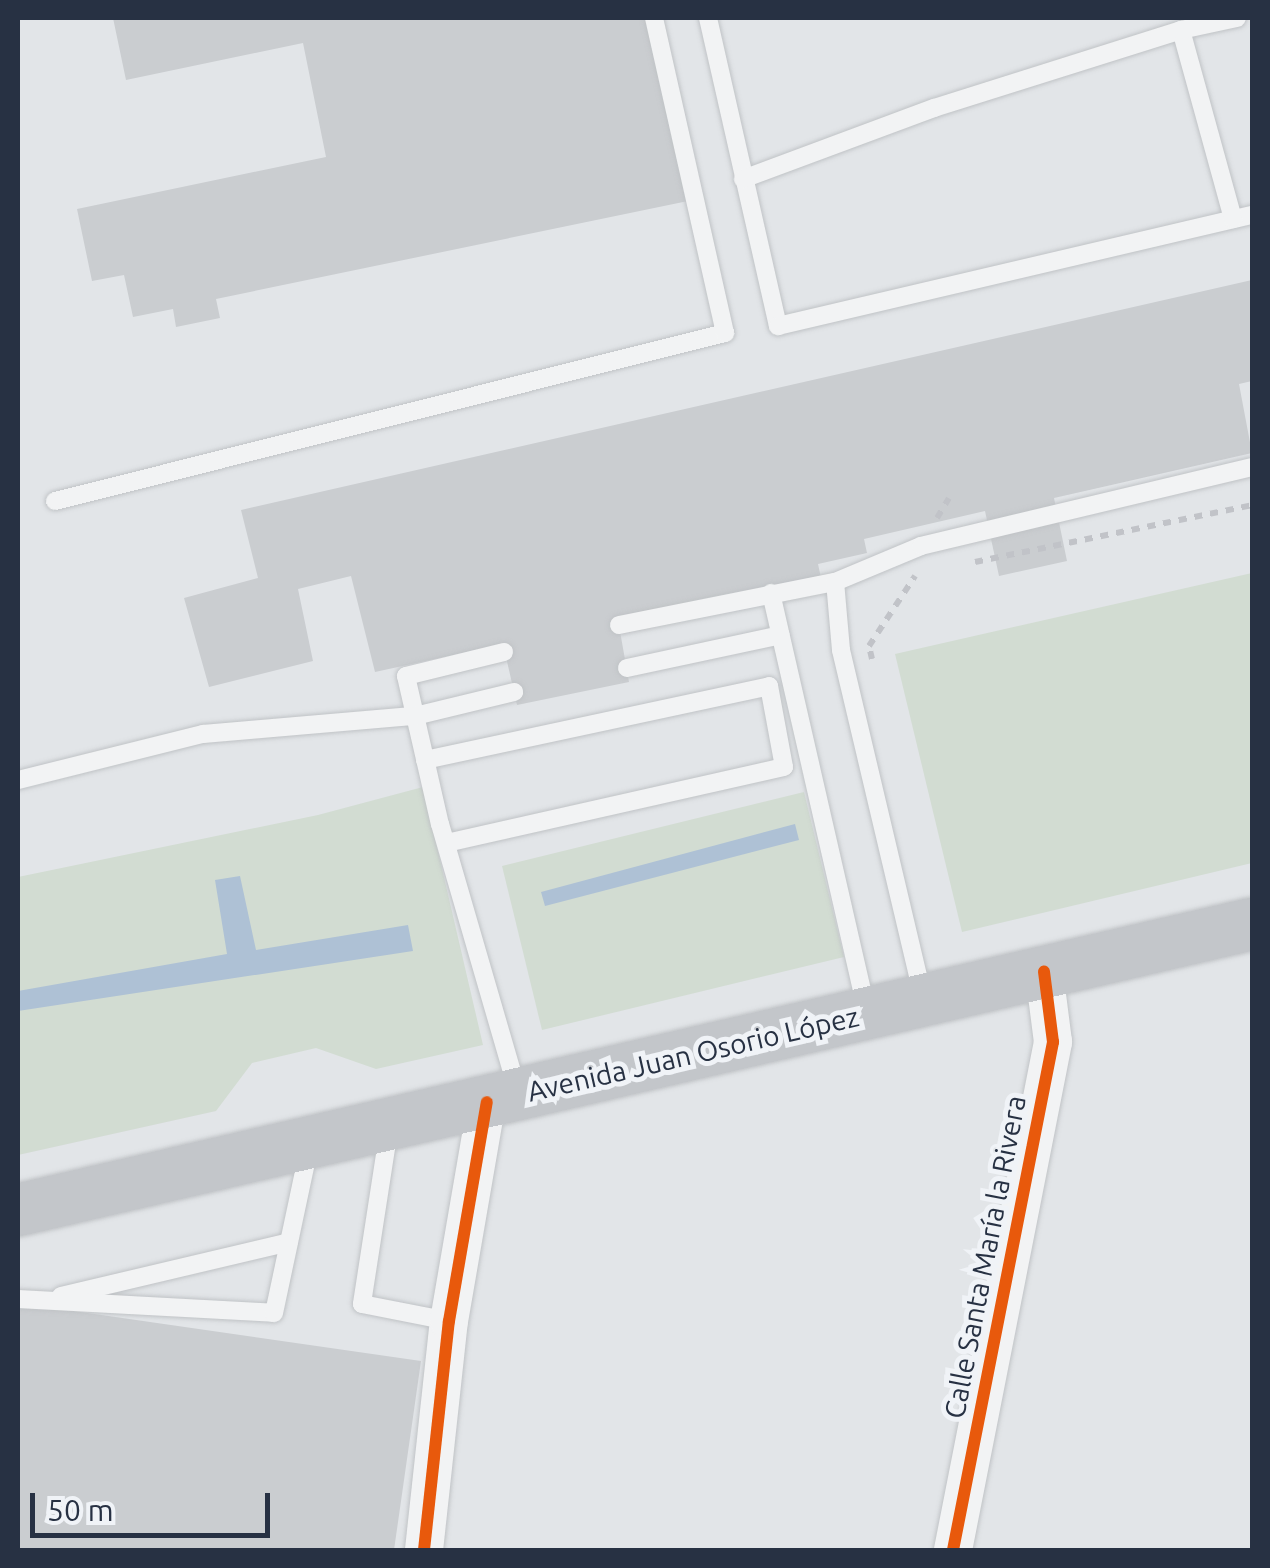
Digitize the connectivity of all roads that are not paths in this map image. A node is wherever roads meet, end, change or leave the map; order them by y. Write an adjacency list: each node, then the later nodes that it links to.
1 (654, 18): 9 (lane)
2 (708, 18): 5 (lane)
3 (1236, 18): 4 (lane)
4 (1181, 30): 5 (lane); 7 (lane)
5 (743, 179): 7 (lane)
6 (1252, 215): 7 (lane)
7 (1233, 219)
8 (1252, 467): 10 (lane)
9 (55, 501)
10 (835, 582): 11 (lane); 25 (lane)
11 (772, 594): 12 (lane); 13 (lane)
12 (619, 626)
13 (782, 635): 15 (lane); 16 (lane)
14 (504, 652): 19 (lane)
15 (627, 668)
16 (792, 681): 17 (lane); 26 (lane)
17 (769, 686): 20 (lane); 22 (lane)
18 (514, 692): 19 (lane)
19 (415, 716): 20 (lane); 21 (lane)
20 (425, 760): 22 (lane)
21 (18, 780)
22 (446, 843): 27 (lane)
23 (1252, 924): 24 (main road, Avenida Juan Osorio López)
24 (1044, 972): 25 (main road, Avenida Juan Osorio López); 36 (street, Calle Santa María la Rivera)
25 (924, 1000): 26 (main road, Avenida Juan Osorio López)
26 (867, 1014): 27 (main road, Avenida Juan Osorio López)
27 (502, 1098): 28 (main road, Avenida Juan Osorio López); 34 (street)
28 (390, 1124): 29 (main road, Avenida Juan Osorio López); 34 (lane)
29 (310, 1143): 30 (main road, Avenida Juan Osorio López); 31 (lane)
30 (18, 1210)
31 (289, 1242): 33 (lane); 33 (lane)
32 (18, 1298): 33 (lane)
33 (42, 1300)
34 (449, 1321): 35 (street)
35 (424, 1550)
36 (953, 1550)

